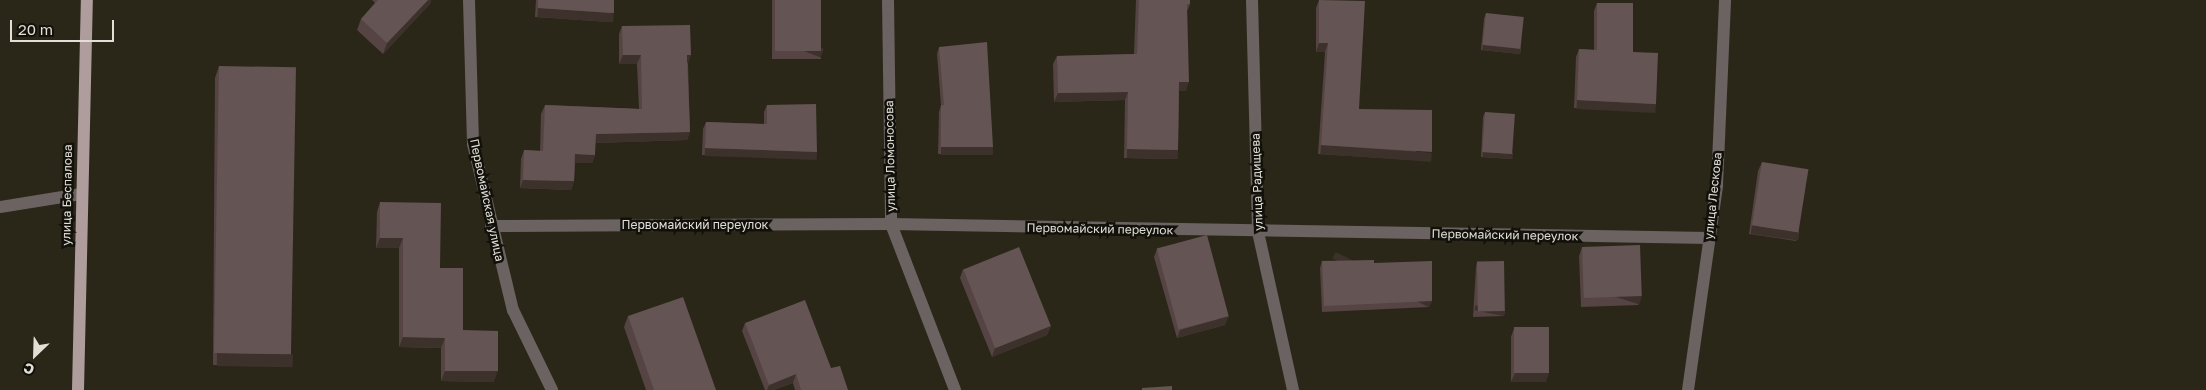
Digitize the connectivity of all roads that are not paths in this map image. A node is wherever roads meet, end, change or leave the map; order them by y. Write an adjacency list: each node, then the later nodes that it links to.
1 (87, 0): 6 (main road, улица Беспалова)
2 (469, 0): 9 (street, Первомайская улица)
3 (888, 0): 8 (street, улица Ломоносова)
4 (1252, 0): 10 (street, улица Радищева)
5 (1725, 0): 11 (street, улица Лескова)
6 (80, 194): 7 (street); 12 (main road, улица Беспалова)
7 (0, 207)
8 (891, 224): 9 (street, Первомайский переулок); 10 (street, Первомайский переулок); 14 (street, улица Ломоносова)
9 (491, 226): 13 (street, Первомайская улица)
10 (1258, 232): 11 (street, Первомайский переулок); 15 (street, улица Радищева)
11 (1709, 238): 16 (street, улица Лескова)
12 (78, 390)
13 (552, 390)
14 (955, 390)
15 (1293, 390)
16 (1688, 390)

